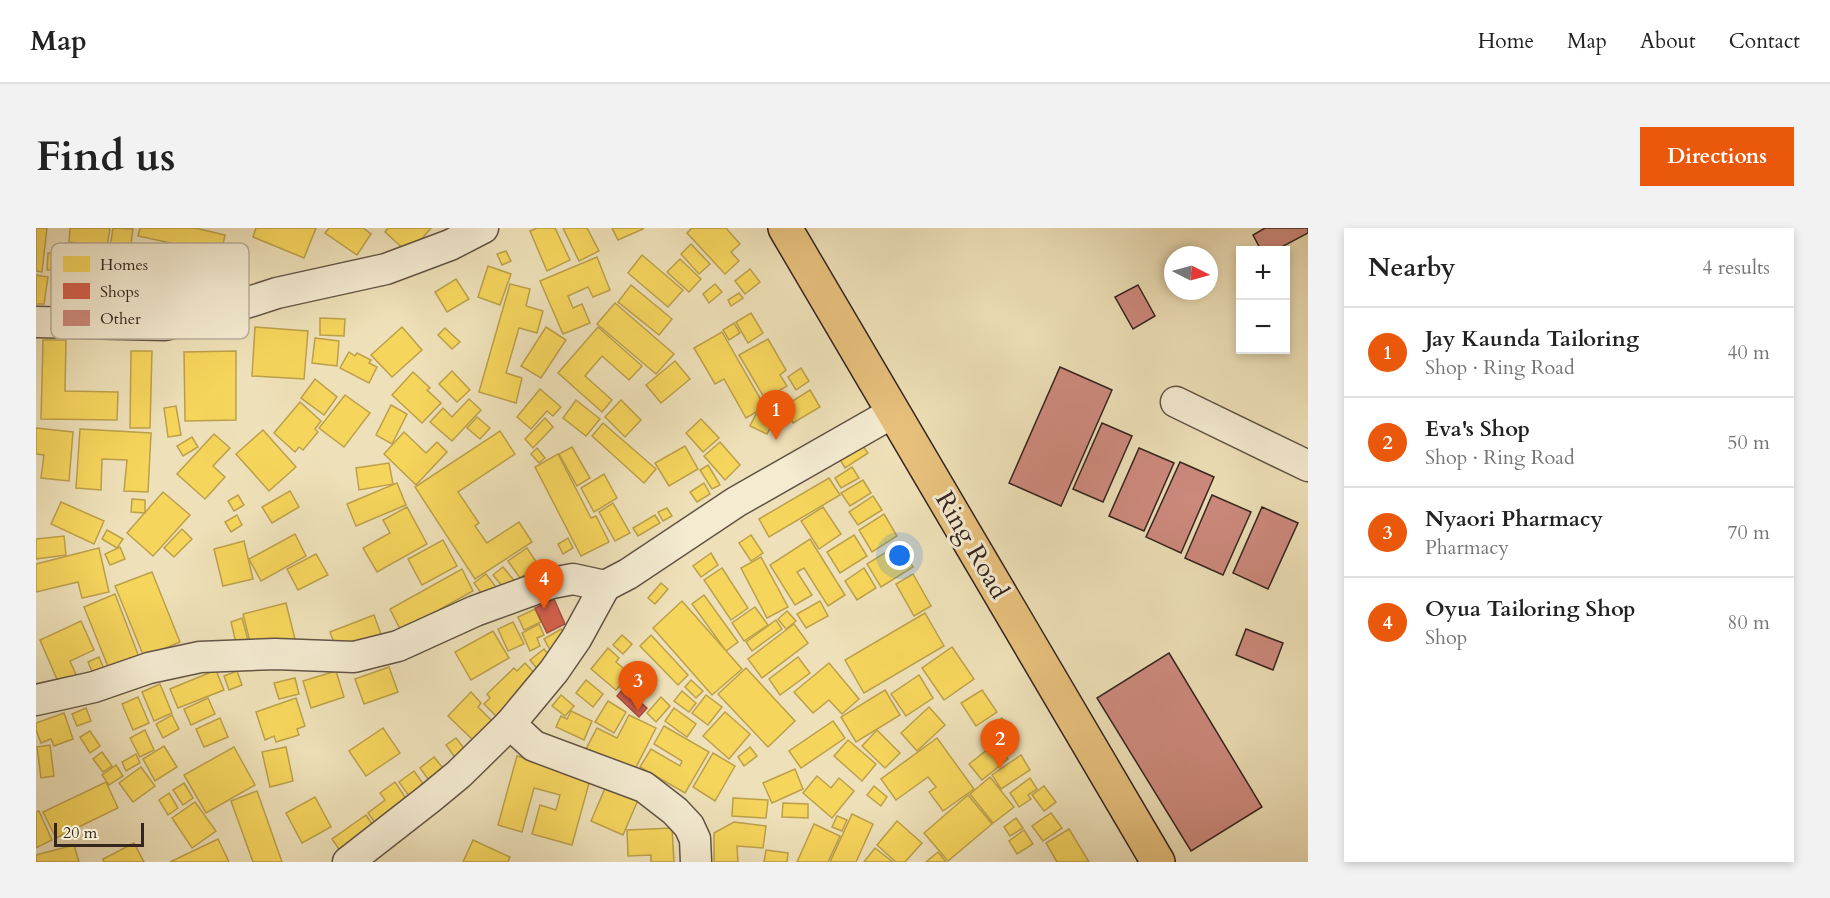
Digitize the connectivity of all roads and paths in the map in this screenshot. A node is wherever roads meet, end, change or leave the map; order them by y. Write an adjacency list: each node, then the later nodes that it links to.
1 (483, 228): 3 (street)
2 (785, 228): 7 (main road, Ring Road)
3 (249, 302)
4 (36, 322): 5 (street)
5 (51, 322)
6 (1176, 402): 8 (street)
7 (894, 412): 9 (street); 14 (main road, Ring Road)
8 (1308, 466)
9 (605, 586): 10 (street); 11 (street)
10 (36, 700)
11 (510, 724): 12 (street); 13 (street)
12 (348, 862)
13 (696, 862)
14 (1158, 862)

